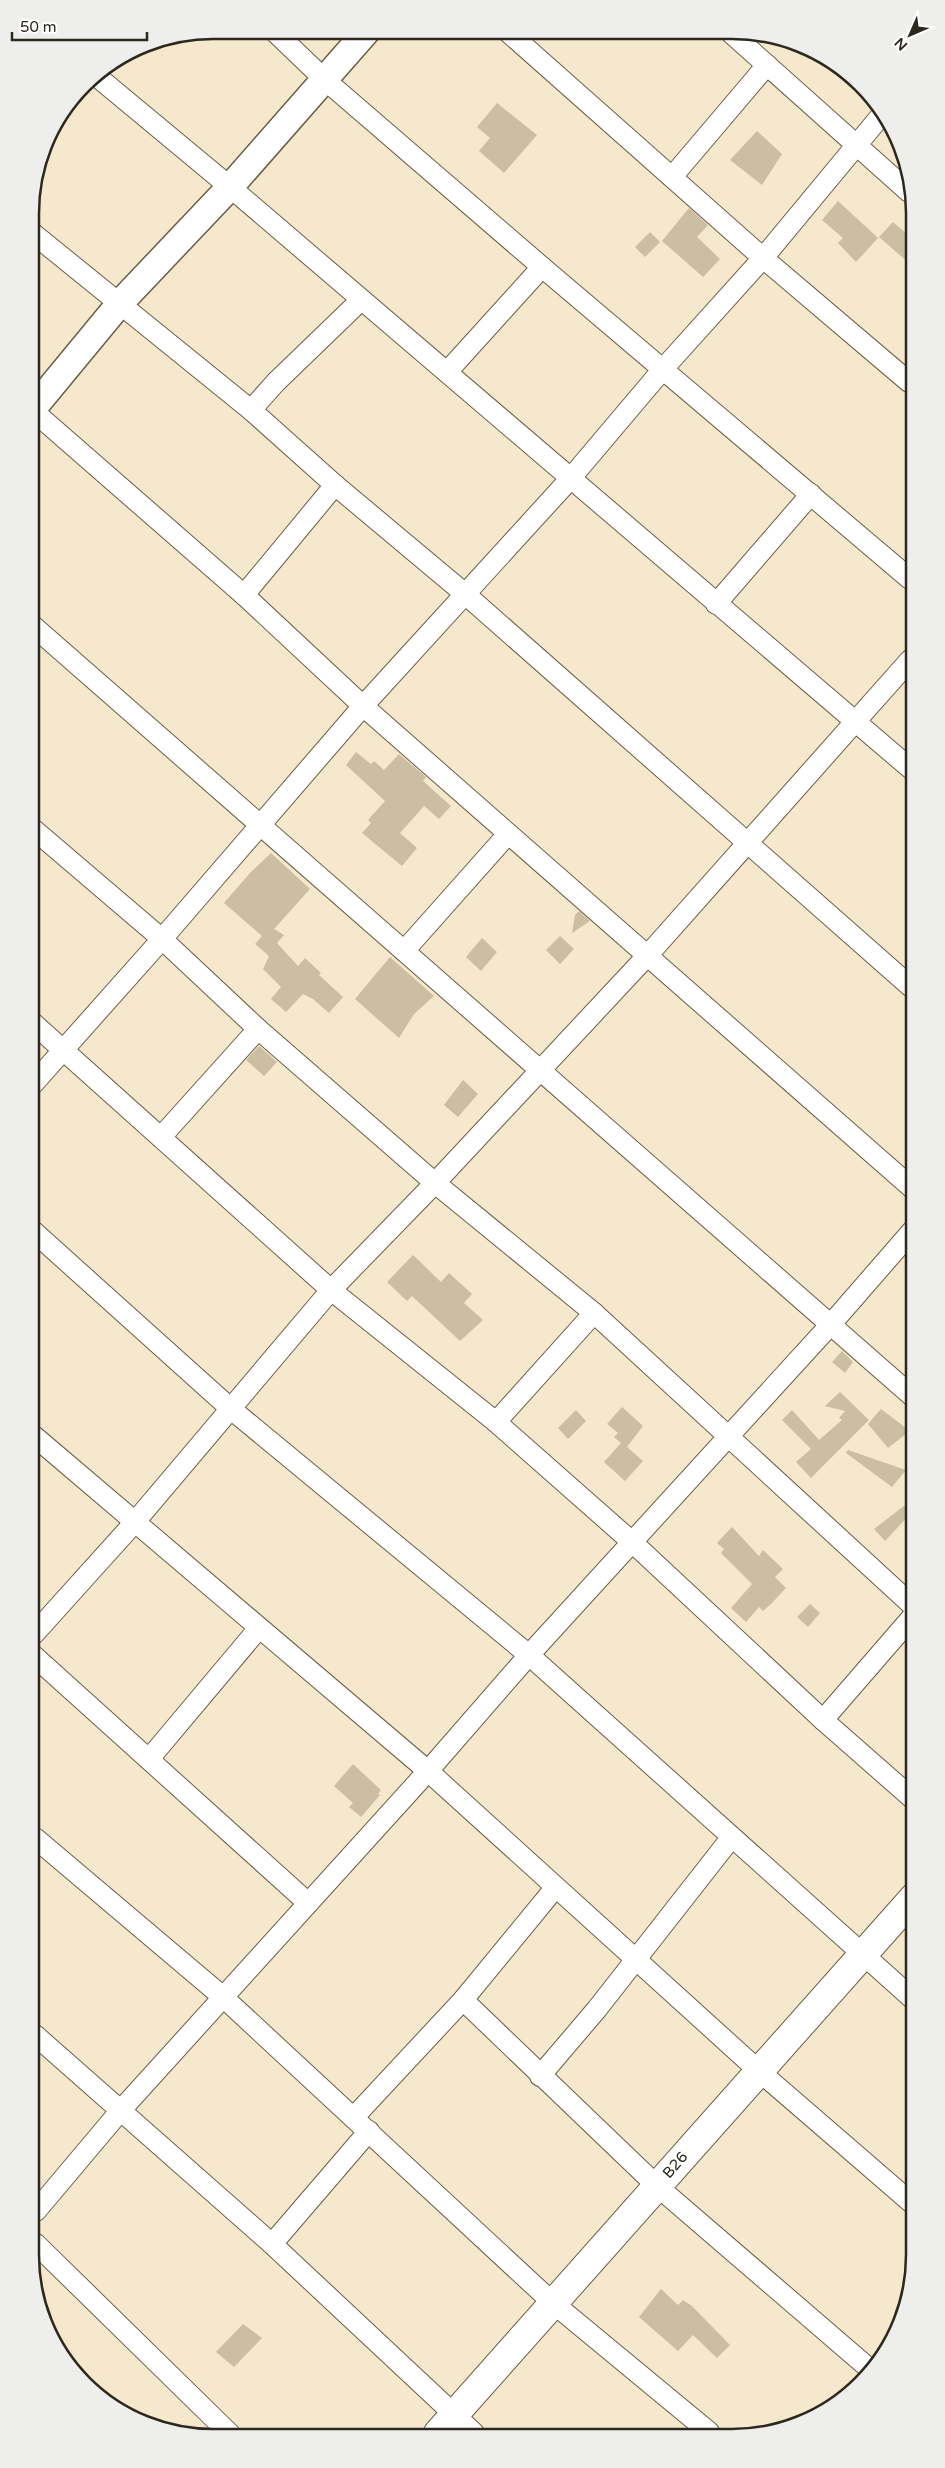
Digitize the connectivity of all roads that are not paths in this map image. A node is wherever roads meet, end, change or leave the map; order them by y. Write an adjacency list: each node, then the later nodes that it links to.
1 (282, 39): 6 (street)
2 (361, 39): 6 (main road)
3 (516, 39): 10 (street)
4 (738, 39): 5 (street)
5 (767, 65): 9 (street); 10 (street)
6 (324, 79): 11 (main road); 15 (street)
7 (101, 80): 11 (street)
8 (878, 119): 9 (street)
9 (856, 147): 12 (street); 14 (street)
10 (672, 177): 14 (street)
11 (230, 187): 16 (street); 17 (main road)
12 (905, 188)
13 (39, 238): 17 (street)
14 (763, 258): 18 (street); 20 (street)
15 (542, 266): 18 (street); 19 (street)
16 (361, 300): 19 (street); 22 (street)
17 (121, 302): 21 (main road); 22 (street)
18 (662, 370): 24 (street); 26 (street)
19 (448, 372): 24 (street)
20 (906, 379)
21 (39, 400)
22 (251, 410): 25 (street)
23 (39, 417): 29 (street)
24 (570, 479): 28 (street); 30 (street)
25 (336, 485): 28 (street); 29 (street)
26 (810, 494): 27 (street); 30 (street)
27 (906, 576)
28 (464, 593): 33 (street); 39 (street)
29 (244, 595): 33 (street)
30 (716, 604): 34 (street)
31 (39, 630): 36 (street)
32 (906, 664): 34 (street)
33 (363, 706): 36 (street); 38 (street)
34 (855, 720): 35 (street); 39 (street)
35 (906, 765)
36 (260, 825): 40 (street); 41 (street)
37 (39, 834): 40 (street)
38 (508, 834): 41 (street); 42 (street)
39 (749, 842): 42 (street); 43 (street)
40 (162, 939): 45 (street); 46 (street)
41 (404, 951): 47 (street)
42 (647, 956): 47 (street); 50 (street)
43 (906, 983)
44 (39, 1028): 46 (street)
45 (258, 1028): 49 (street); 51 (street)
46 (63, 1049): 48 (street); 49 (street)
47 (540, 1071): 51 (street); 56 (street)
48 (39, 1077)
49 (161, 1137): 54 (street)
50 (906, 1183)
51 (435, 1184): 54 (street); 55 (street)
52 (39, 1236): 58 (street)
53 (906, 1238): 56 (street)
54 (331, 1290): 58 (street); 59 (street)
55 (594, 1313): 59 (street); 60 (street)
56 (832, 1324): 57 (street); 60 (street)
57 (906, 1391)
58 (231, 1409): 62 (street); 68 (street)
59 (496, 1422): 63 (street)
60 (730, 1436): 63 (street); 64 (street)
61 (39, 1440): 62 (street)
62 (134, 1523): 66 (street); 67 (street)
63 (632, 1542): 68 (street); 70 (street)
64 (906, 1599)
65 (906, 1624): 70 (street)
66 (39, 1628)
67 (259, 1628): 71 (street); 72 (street)
68 (529, 1655): 72 (street); 74 (street)
69 (39, 1660): 71 (street)
70 (824, 1720): 73 (street)
71 (149, 1759): 77 (street)
72 (428, 1771): 76 (street); 77 (street)
73 (906, 1793)
74 (731, 1838): 79 (street); 80 (street)
75 (39, 1841): 82 (street)
76 (555, 1888): 80 (street); 83 (street)
77 (308, 1903): 82 (street)
78 (906, 1906): 79 (highway, B26)
79 (862, 1955): 81 (street); 85 (highway, B26)
80 (636, 1959): 85 (street); 86 (street)
81 (906, 1993)
82 (223, 1997): 87 (street); 88 (street)
83 (463, 2000): 86 (street); 88 (street)
84 (39, 2038): 87 (street)
85 (759, 2071): 90 (highway, B26); 91 (street)
86 (540, 2076): 90 (street)
87 (121, 2110): 92 (street); 93 (street)
88 (354, 2117): 89 (street)
89 (369, 2132): 93 (street); 95 (street)
90 (657, 2186): 95 (highway, B26); 96 (street)
91 (906, 2198)
92 (39, 2207)
93 (272, 2244): 97 (street)
94 (39, 2247): 98 (street)
95 (553, 2303): 97 (highway, B26); 100 (street)
96 (866, 2366)
97 (446, 2424): 99 (street)
98 (222, 2429)
99 (462, 2429)
100 (705, 2429)

